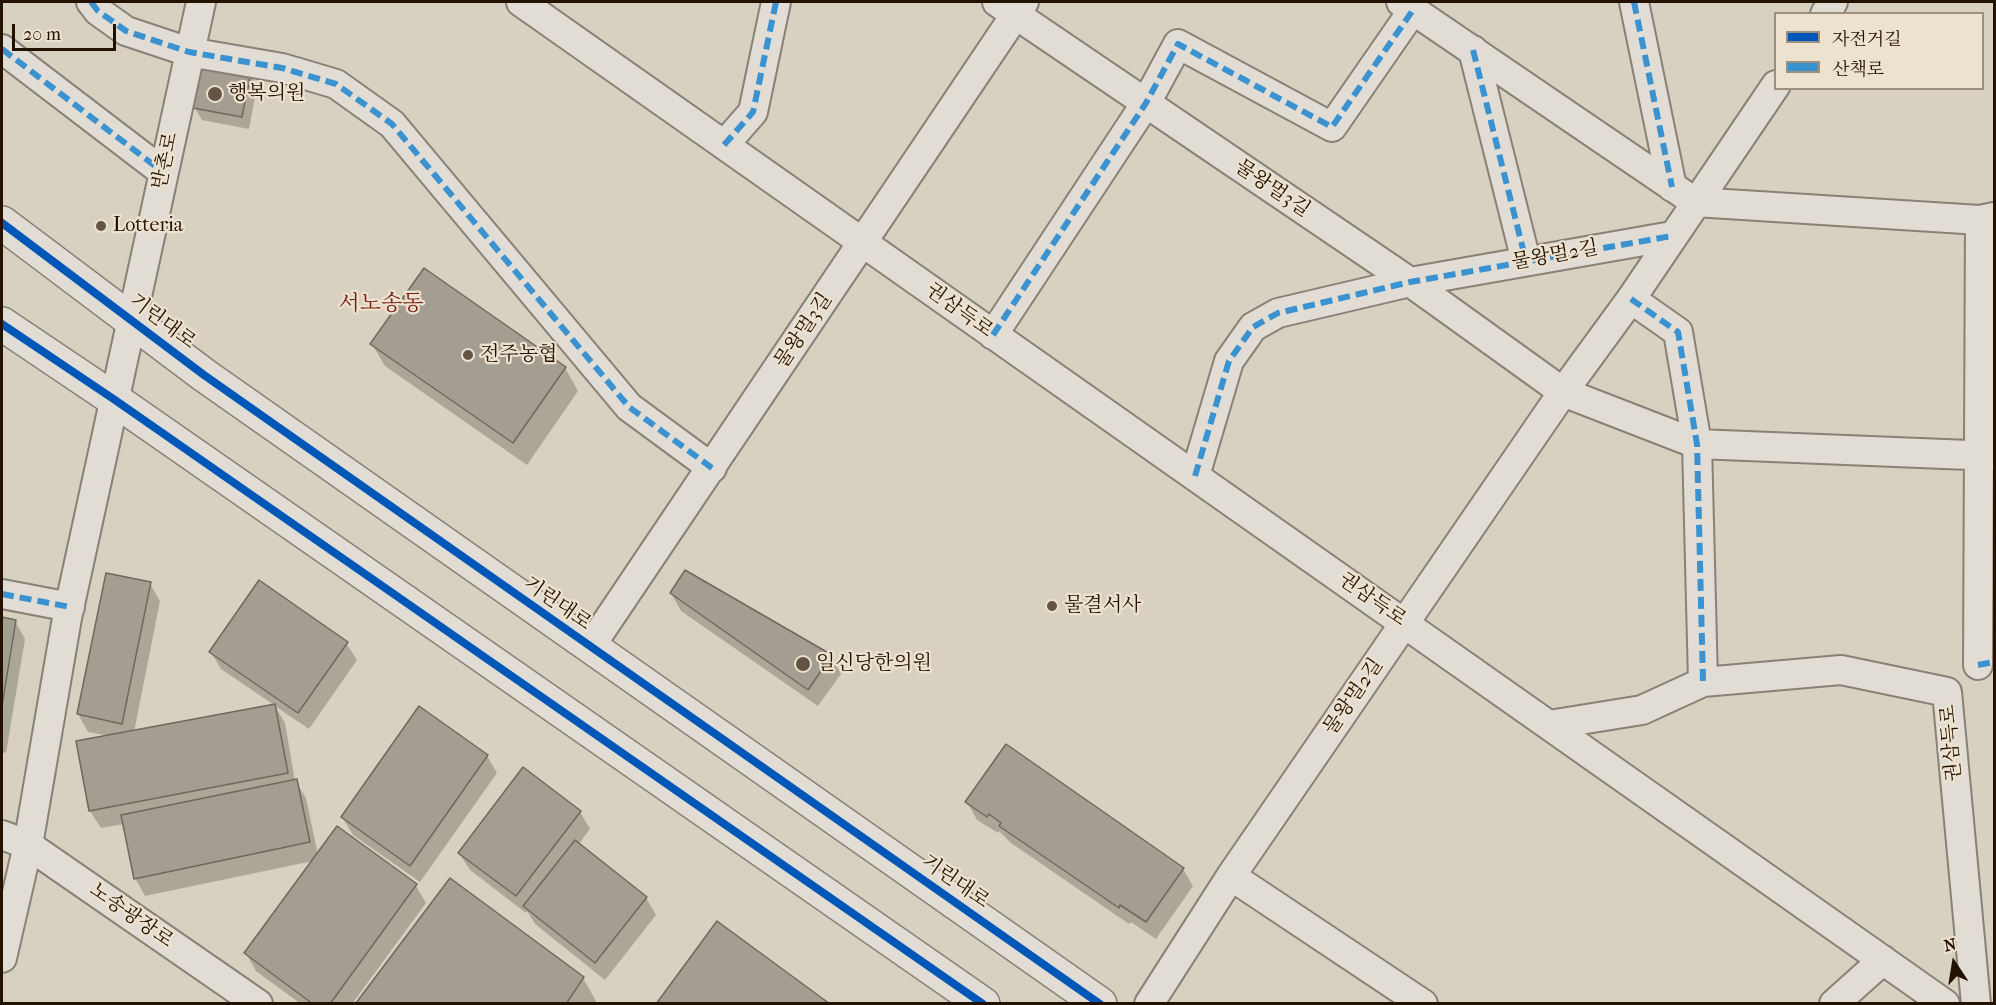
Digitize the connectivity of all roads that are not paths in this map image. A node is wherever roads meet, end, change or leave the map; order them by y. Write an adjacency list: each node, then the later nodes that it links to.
1 (91, 2): 10 (street)
2 (201, 2): 10 (street, 반촌로)
3 (521, 2): 13 (street, 권삼득로)
4 (776, 2): 13 (street)
5 (1634, 2): 15 (street)
6 (1012, 6): 12 (street, 물왕멀3길); 20 (street, 물왕멀3길)
7 (1415, 11): 9 (street); 12 (street)
8 (2, 49): 14 (street)
9 (1473, 50): 15 (street); 21 (street)
10 (189, 52): 14 (street, 반촌로); 31 (street)
11 (1774, 89): 16 (street, 물왕멀2길)
12 (1146, 103): 22 (street, 물왕멀3길); 26 (street)
13 (724, 145): 20 (street, 권삼득로)
14 (164, 172): 24 (street, 반촌로)
15 (1672, 186): 16 (street)
16 (1695, 202): 17 (street); 19 (street, 물왕멀2길)
17 (1987, 219): 30 (street)
18 (2, 223): 24 (street, 기린대로)
19 (1672, 236): 21 (street, 물왕멀2길); 23 (street, 물왕멀2길)
20 (864, 243): 26 (street, 권삼득로); 31 (street, 물왕멀3길)
21 (1526, 261): 22 (street, 물왕멀2길)
22 (1410, 282): 27 (street); 32 (street)
23 (1631, 299): 27 (street, 물왕멀2길); 29 (street)
24 (132, 321): 28 (street, 기린대로); 37 (street, 기린대로)
25 (2, 324): 28 (street)
26 (993, 335): 32 (street, 권삼득로)
27 (1563, 392): 29 (street); 36 (street, 물왕멀2길)
28 (115, 400): 34 (street, 기린대로); 47 (street)
29 (1696, 444): 30 (street); 39 (street)
30 (1987, 456): 35 (street)
31 (712, 468): 37 (street, 물왕멀3길)
32 (1195, 476): 36 (street, 권삼득로)
33 (2, 594): 34 (street)
34 (70, 606): 42 (street, 기린대로)
35 (1986, 611): 38 (street)
36 (1405, 623): 41 (street, 권삼득로); 43 (street, 물왕멀2길)
37 (590, 647): 48 (street, 기린대로)
38 (1986, 663): 40 (street)
39 (1703, 682): 40 (street, 권삼득로); 41 (street, 권삼득로)
40 (1947, 692): 53 (street, 권삼득로)
41 (1549, 725): 45 (street, 권삼득로)
42 (15, 840): 44 (street, 기린대로); 46 (street, 노송광장로)
43 (1231, 876): 49 (street, 물왕멀2길); 50 (street)
44 (2, 958)
45 (1883, 960): 51 (street); 52 (street, 권삼득로)
46 (258, 1004)
47 (983, 1004)
48 (1100, 1004)
49 (1149, 1004)
50 (1423, 1004)
51 (1834, 1004)
52 (1945, 1004)
53 (1976, 1004)

